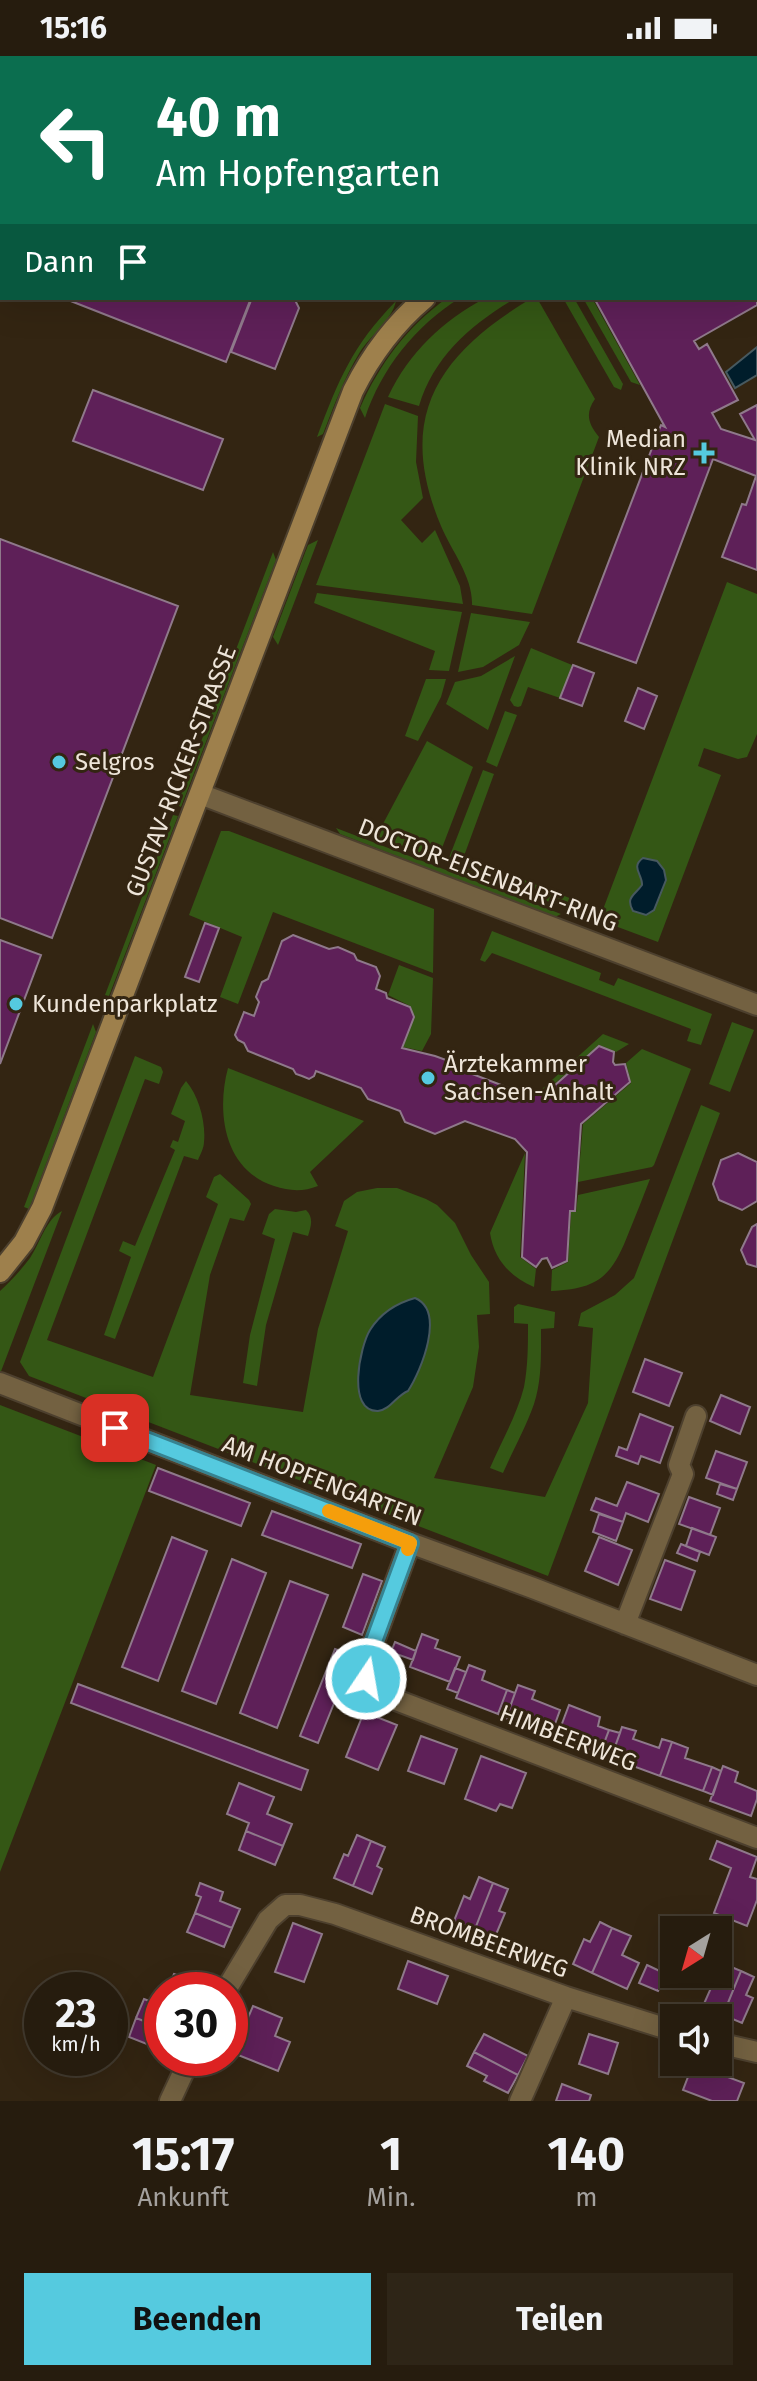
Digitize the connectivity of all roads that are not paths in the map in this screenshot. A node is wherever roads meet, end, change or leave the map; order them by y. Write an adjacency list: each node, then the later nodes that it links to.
1 (423, 300): 2 (street, GUSTAV-RICKER-STRASSE)
2 (200, 794): 3 (street, DOCTOR-EISENBART-RING); 4 (street, GUSTAV-RICKER-STRASSE)
3 (757, 1005)
4 (0, 1272)
5 (0, 1383): 7 (street, AM HOPFENGARTEN)
6 (696, 1416): 8 (street)
7 (410, 1543): 8 (street, AM HOPFENGARTEN); 10 (street, HIMBEERWEG)
8 (625, 1624): 9 (street, AM HOPFENGARTEN)
9 (757, 1675)
10 (757, 1838)
11 (237, 1972): 12 (street, BROMBEERWEG)
12 (566, 1997): 13 (street, BROMBEERWEG); 18 (street)
13 (660, 2027)
14 (732, 2046): 15 (street)
15 (757, 2052)
16 (182, 2076): 17 (street)
17 (170, 2101)
18 (520, 2101)

